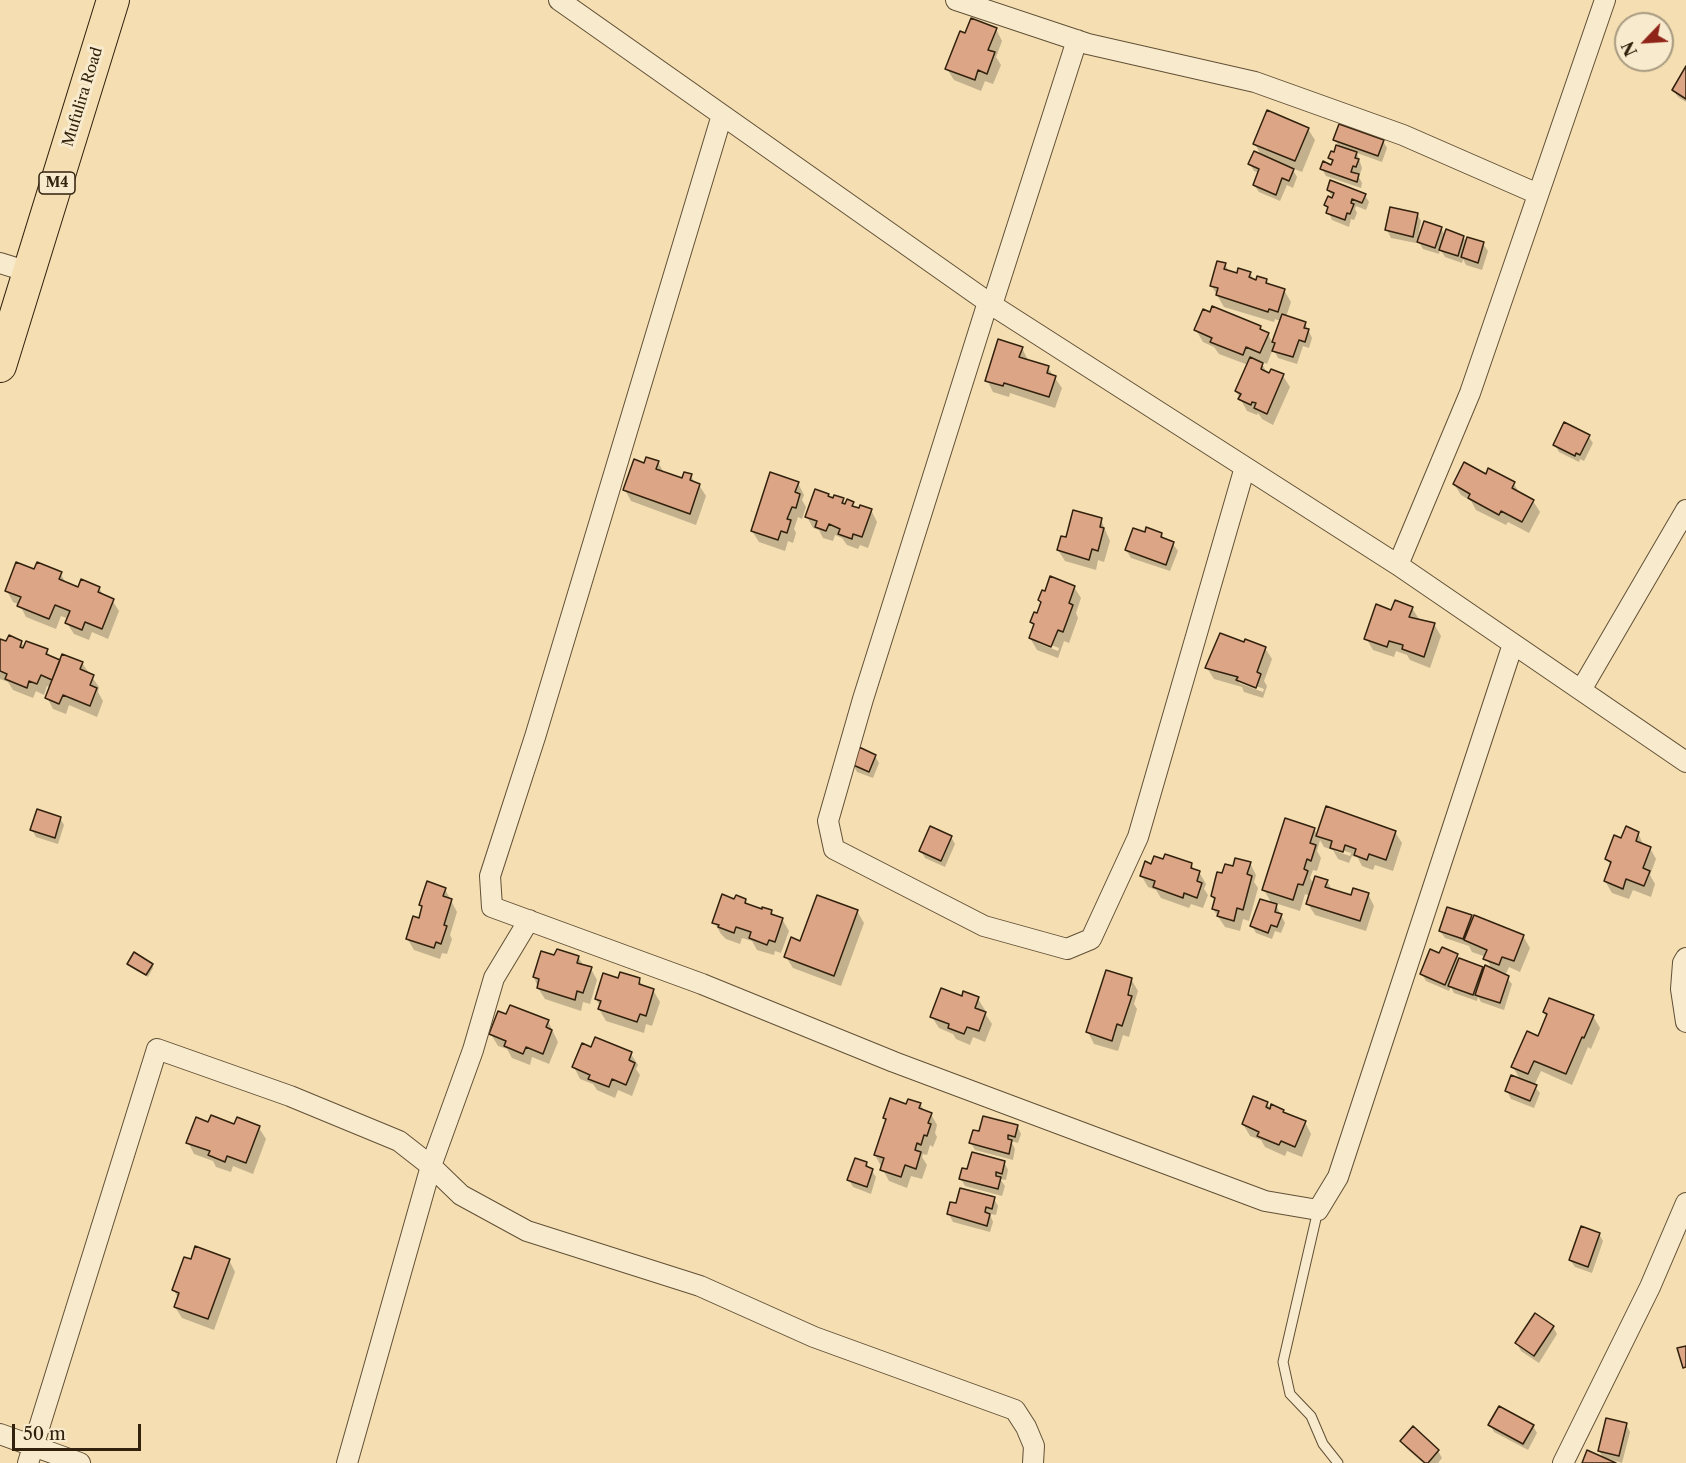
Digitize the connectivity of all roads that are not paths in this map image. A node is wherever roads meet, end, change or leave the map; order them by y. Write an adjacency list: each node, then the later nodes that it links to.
1 (113, 0): 9 (main road, Mufulira Road / M4)
2 (559, 0): 6 (street)
3 (956, 0): 5 (street)
4 (1605, 0): 7 (street)
5 (1077, 40): 7 (street); 10 (street)
6 (722, 115): 10 (street); 18 (street)
7 (1538, 194): 14 (street)
8 (0, 263): 9 (street)
9 (29, 272): 11 (main road, Mufulira Road / M4)
10 (990, 304): 12 (street); 12 (street)
11 (0, 366)
12 (1245, 467): 14 (street)
13 (1686, 510): 16 (street)
14 (1398, 565): 15 (street)
15 (1513, 644): 16 (street); 23 (street)
16 (1581, 690): 17 (street)
17 (1686, 762)
18 (529, 920): 21 (street); 23 (street)
19 (1686, 958): 20 (street)
20 (1686, 1022)
21 (431, 1166): 25 (street); 27 (street); 28 (street)
22 (1686, 1203): 30 (street)
23 (1318, 1210): 29 (lane)
24 (0, 1434): 25 (street)
25 (31, 1454): 26 (street)
26 (80, 1463)
27 (347, 1463)
28 (1032, 1463)
29 (1338, 1463)
30 (1563, 1463)

